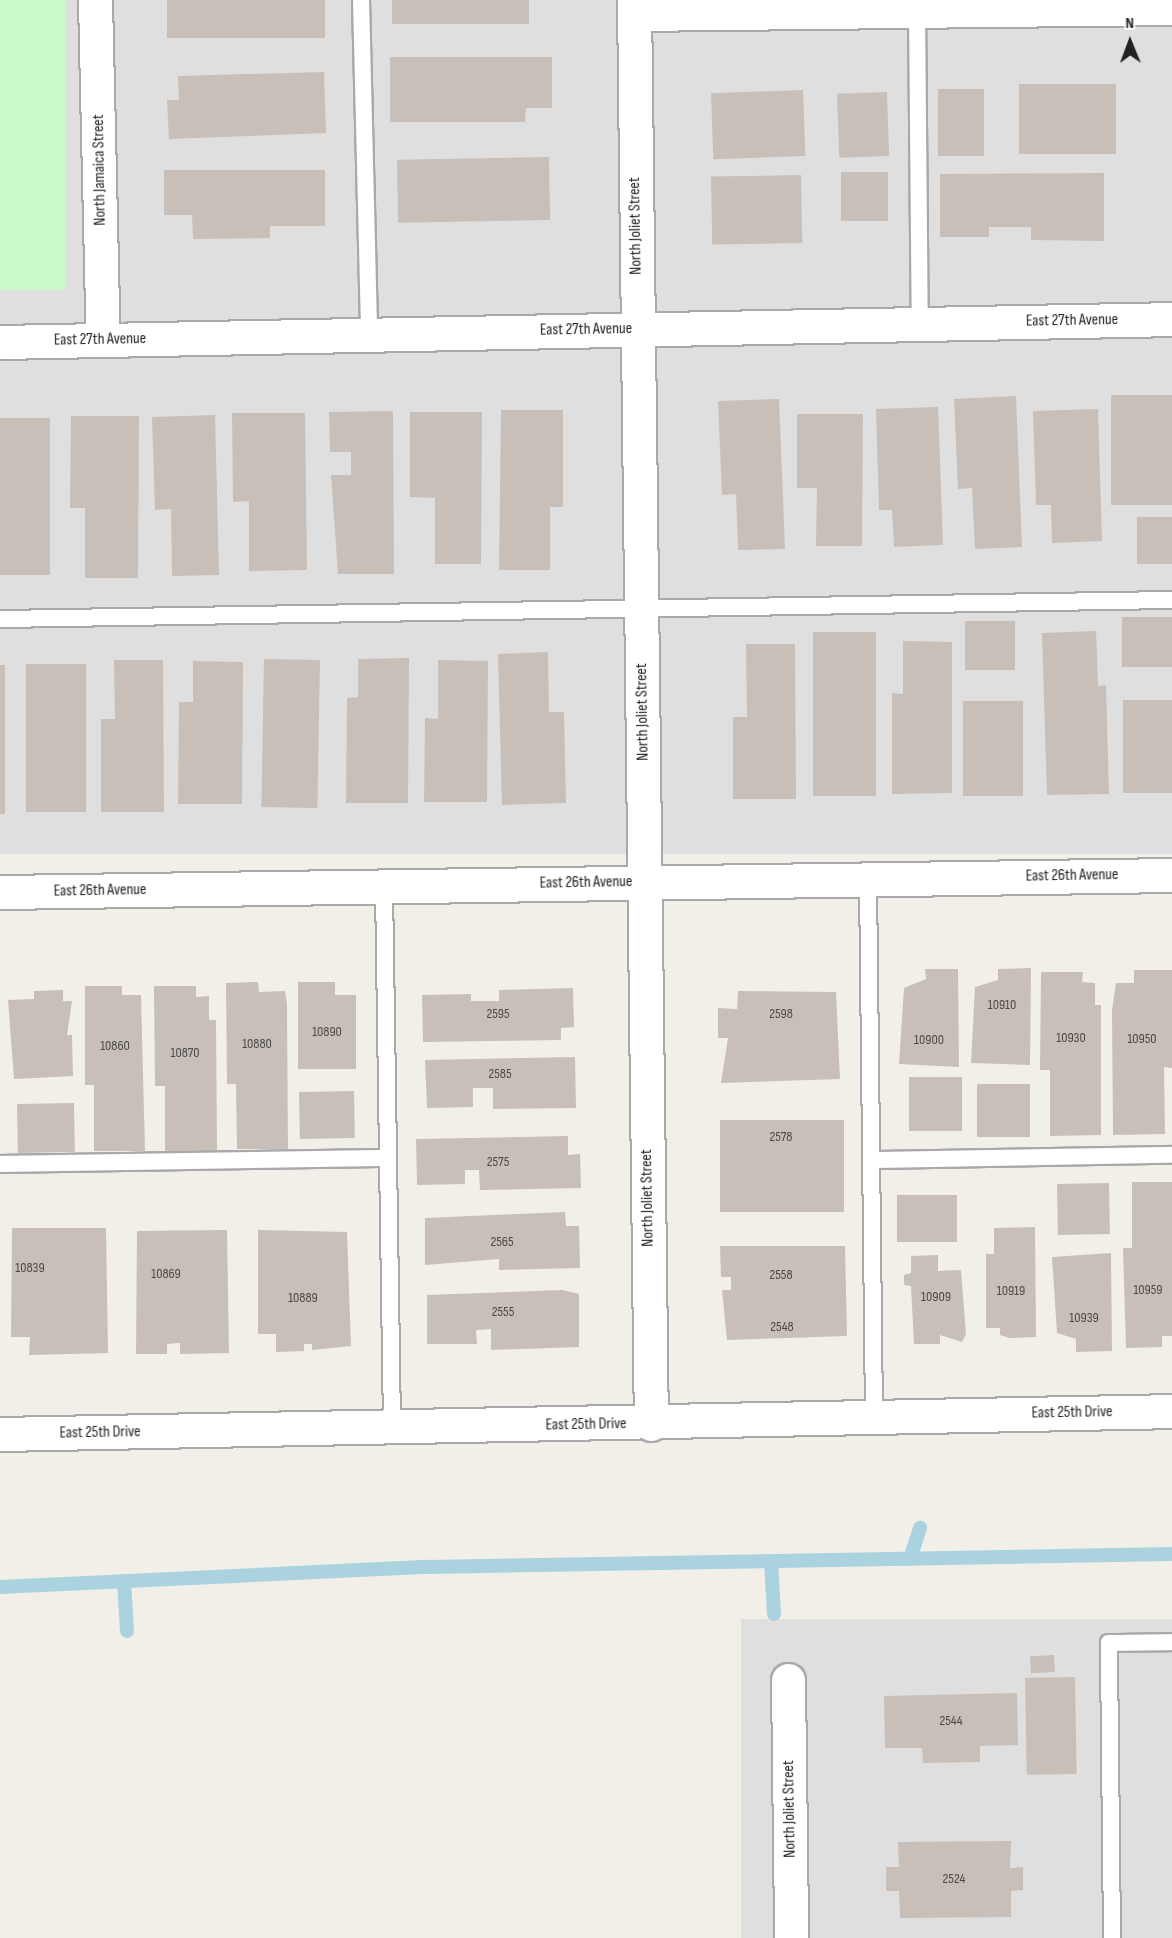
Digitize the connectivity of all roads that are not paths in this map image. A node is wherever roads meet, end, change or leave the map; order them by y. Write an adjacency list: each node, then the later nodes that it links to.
1 (95, 0): 10 (street, North Jamaica Street)
2 (361, 0): 9 (lane)
3 (917, 5): 4 (street); 5 (street); 7 (lane)
4 (634, 7): 8 (street, North Joliet Street)
5 (1172, 8)
6 (1172, 319): 7 (street, East 27th Avenue)
7 (920, 324): 8 (street, East 27th Avenue)
8 (638, 329): 9 (street, East 27th Avenue); 13 (street, North Joliet Street)
9 (369, 335): 10 (street, East 27th Avenue)
10 (103, 340): 11 (street, East 27th Avenue)
11 (0, 342)
12 (1172, 600): 13 (lane)
13 (642, 608): 14 (lane); 17 (street, North Joliet Street)
14 (0, 620)
15 (1172, 875): 16 (street, East 26th Avenue)
16 (868, 879): 17 (street, East 26th Avenue); 22 (lane)
17 (645, 882): 18 (street, East 26th Avenue); 26 (street, North Joliet Street)
18 (384, 886): 19 (street, East 26th Avenue); 21 (lane)
19 (0, 892)
20 (1172, 1155): 22 (lane)
21 (388, 1158): 23 (lane); 27 (lane)
22 (872, 1160): 25 (lane)
23 (0, 1164)
24 (1172, 1411): 25 (street, East 25th Drive)
25 (874, 1418): 26 (street, East 25th Drive)
26 (651, 1424): 27 (street, East 25th Drive)
27 (392, 1428): 28 (street, East 25th Drive)
28 (0, 1434)
29 (1172, 1642): 33 (lane)
30 (788, 1680): 32 (street, North Joliet Street)
31 (770, 1938): 32 (lane)
32 (791, 1938)
33 (1112, 1938)

